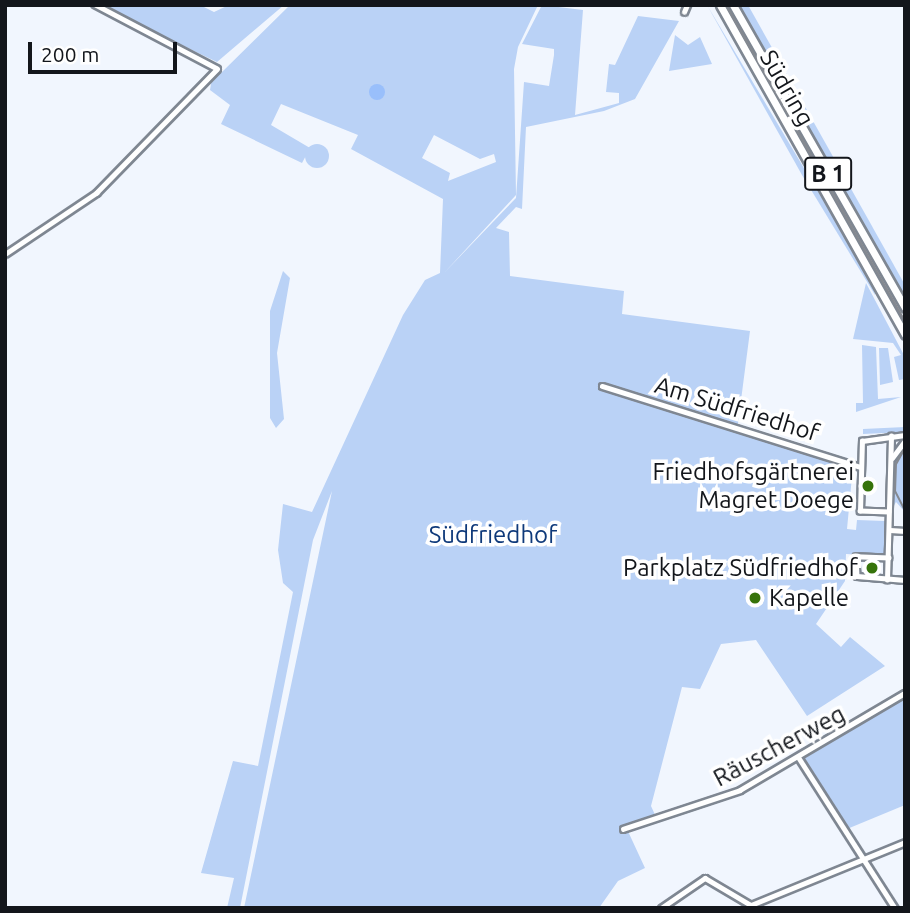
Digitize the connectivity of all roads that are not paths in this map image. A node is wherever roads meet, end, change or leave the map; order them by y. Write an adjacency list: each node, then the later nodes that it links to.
1 (95, 5): 6 (street)
2 (687, 5): 5 (street)
3 (718, 5): 8 (main road, Südring / B 1)
4 (734, 6): 7 (main road, Südring / B 1)
5 (684, 12)
6 (5, 254)
7 (905, 308)
8 (905, 335)
9 (602, 386): 14 (street, Am Südfriedhof)
10 (905, 435): 11 (street)
11 (891, 436): 13 (street); 14 (street)
12 (905, 441): 13 (street)
13 (890, 462): 15 (street)
14 (861, 467): 15 (street)
15 (889, 512): 16 (street)
16 (890, 530): 17 (street); 18 (street)
17 (905, 531)
18 (889, 558): 19 (street); 19 (street)
19 (887, 580): 20 (street)
20 (905, 580)
21 (905, 693): 22 (street, Räuscherweg)
22 (799, 758): 23 (street, Räuscherweg); 25 (street)
23 (623, 829)
24 (905, 842): 25 (street)
25 (865, 859): 26 (street); 28 (street)
26 (752, 906): 27 (street)
27 (661, 908)
28 (895, 908)

